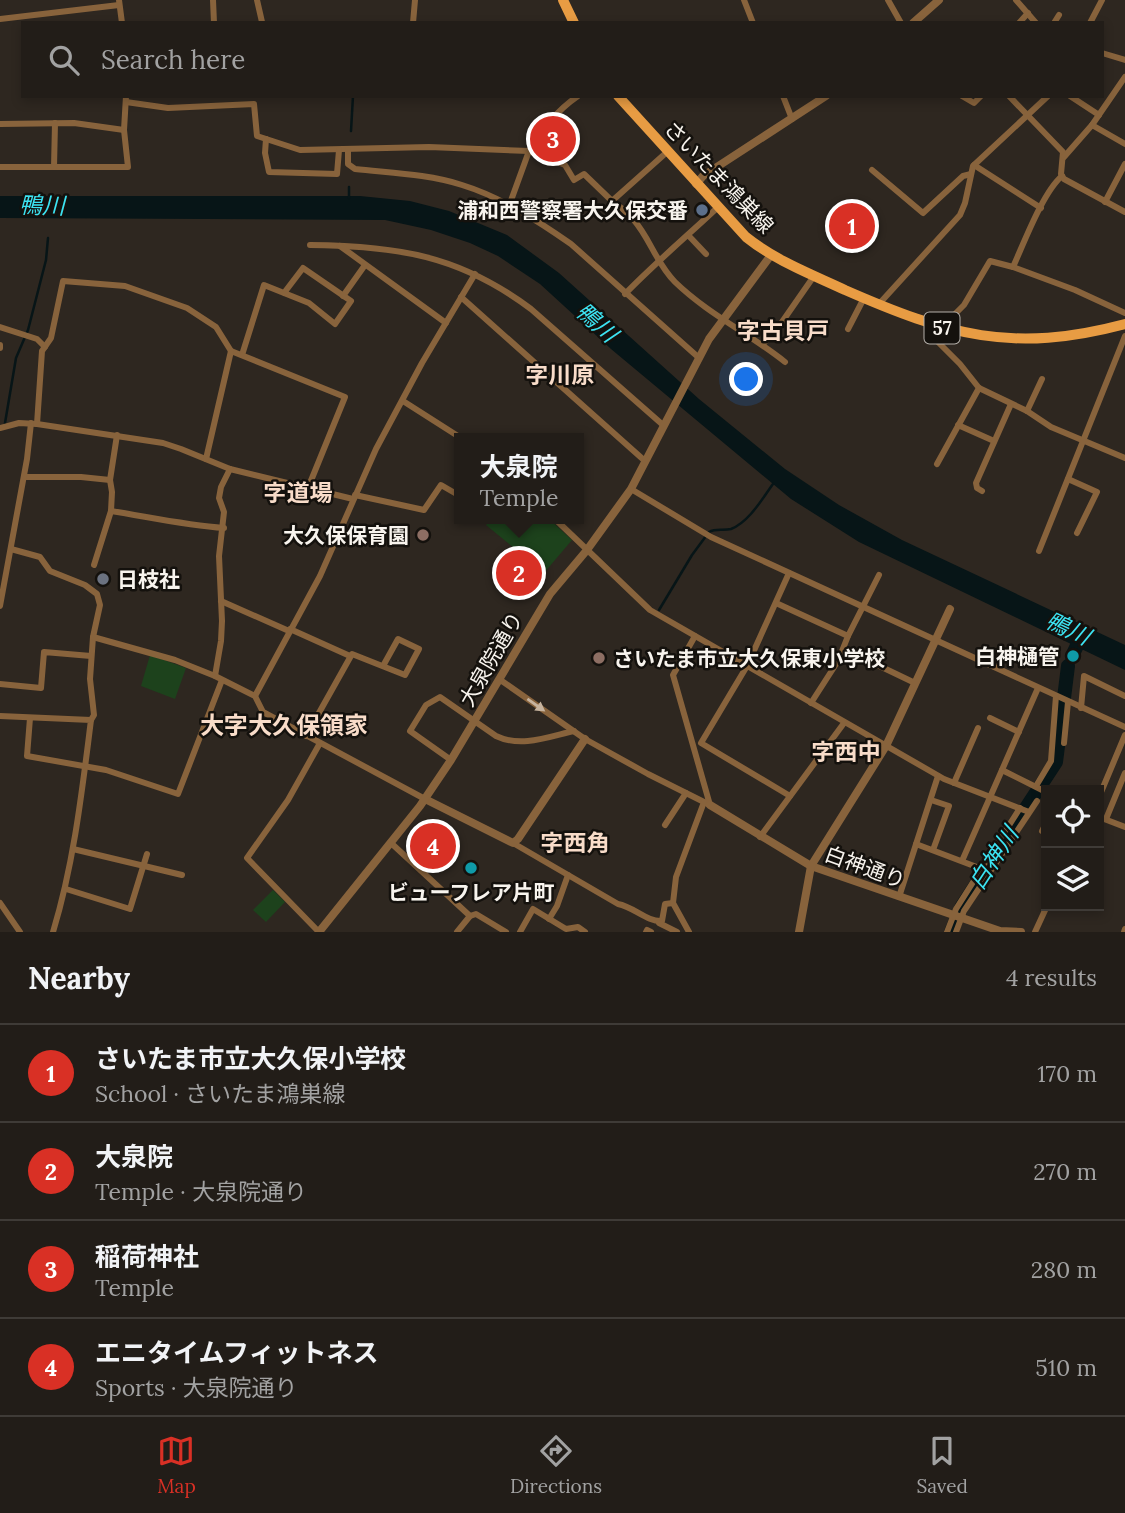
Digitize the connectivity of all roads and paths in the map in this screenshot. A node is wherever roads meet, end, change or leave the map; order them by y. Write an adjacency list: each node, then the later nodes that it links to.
1 (213, 0): 15 (street)
2 (257, 0): 16 (street)
3 (415, 0): 17 (street)
4 (563, 0): 18 (main road)
5 (744, 0): 19 (street)
6 (888, 0): 20 (street)
7 (939, 0): 21 (street)
8 (1016, 0): 11 (street)
9 (1101, 0): 25 (street)
10 (119, 3): 13 (street); 14 (street)
11 (1028, 13): 22 (street); 23 (street)
12 (1059, 15): 24 (street)
13 (0, 19)
14 (122, 21)
15 (214, 21)
16 (262, 21)
17 (413, 21)
18 (573, 21)
19 (752, 21)
20 (900, 21)
21 (915, 21)
22 (1021, 21)
23 (1034, 21)
24 (1055, 21)
25 (1091, 21)
26 (1104, 54): 27 (street)
27 (1125, 60)
28 (1125, 77): 39 (street)
29 (215, 98): 38 (street)
30 (575, 98): 50 (street)
31 (620, 98): 51 (main road, さいたま鴻巣線 / 57)
32 (784, 98): 41 (street)
33 (823, 98): 41 (street)
34 (1011, 98): 40 (street)
35 (1046, 98): 40 (street)
36 (1073, 98): 39 (street)
37 (126, 99): 38 (street); 45 (street)
38 (214, 106): 46 (street)
39 (1099, 115): 44 (street)
40 (1029, 116): 52 (street); 54 (street)
41 (792, 119): 60 (street)
42 (55, 123): 43 (street); 45 (street); 56 (street)
43 (0, 124)
44 (1092, 125): 47 (street); 52 (street)
45 (124, 130): 56 (street)
46 (266, 139): 48 (street); 48 (street)
47 (1125, 144)
48 (339, 150): 49 (street)
49 (348, 150): 50 (street); 63 (street)
50 (529, 151): 61 (street); 63 (street)
51 (667, 152): 60 (main road, さいたま鴻巣線 / 57); 61 (street)
52 (1064, 157): 59 (street)
53 (1125, 164): 62 (street)
54 (974, 165): 58 (street); 65 (street)
55 (0, 167): 56 (street)
56 (54, 167)
57 (872, 170): 58 (street)
58 (971, 174): 82 (street)
59 (1062, 176): 62 (street); 65 (street)
60 (696, 184): 64 (main road, さいたま鴻巣線 / 57)
61 (612, 201): 72 (street)
62 (1105, 202): 66 (street)
63 (509, 206): 78 (street)
64 (717, 208): 67 (street); 71 (main road, さいたま鴻巣線 / 57)
65 (1041, 208): 74 (street)
66 (1125, 212)
67 (688, 235): 70 (street); 72 (street)
68 (310, 245): 69 (street)
69 (339, 245): 73 (street); 75 (street)
70 (706, 254)
71 (771, 255): 76 (main road, さいたま鴻巣線 / 57); 84 (street, 大泉院通り)
72 (657, 261): 78 (street); 84 (street)
73 (365, 265): 79 (street); 85 (street)
74 (1013, 267): 83 (street); 89 (street)
75 (475, 274): 80 (street); 103 (street)
76 (814, 276): 81 (main road, さいたま鴻巣線 / 57); 92 (street)
77 (284, 293): 79 (street); 79 (street); 95 (street)
78 (625, 294): 96 (street)
79 (343, 296)
80 (461, 297): 85 (street); 113 (street)
81 (864, 298): 82 (main road, さいたま鴻巣線 / 57); 90 (street)
82 (879, 304): 86 (main road, さいたま鴻巣線 / 57)
83 (1125, 313)
84 (722, 319): 92 (street); 96 (street, 大泉院通り)
85 (446, 323): 100 (street)
86 (927, 324): 89 (main road, さいたま鴻巣線 / 57); 99 (street)
87 (1125, 324): 89 (main road, さいたま鴻巣線 / 57)
88 (0, 327): 93 (street)
89 (941, 328)
90 (848, 329)
91 (1125, 336): 109 (street)
92 (763, 344): 97 (street)
93 (45, 347): 94 (street); 104 (street)
94 (232, 351): 95 (street); 112 (street)
95 (242, 355): 119 (street)
96 (698, 357): 103 (street, 大泉院通り)
97 (785, 362)
98 (1042, 379): 102 (street)
99 (979, 388): 101 (street); 105 (street)
100 (403, 401): 107 (street); 123 (street)
101 (1011, 404): 102 (street); 110 (street)
102 (1027, 411): 109 (street)
103 (665, 421): 113 (street, 大泉院通り)
104 (34, 423): 106 (street); 108 (street); 116 (street)
105 (958, 425): 110 (street); 114 (street)
106 (0, 428)
107 (454, 434)
108 (117, 435): 112 (street); 118 (street)
109 (1083, 440): 111 (street); 117 (street)
110 (994, 441): 121 (street)
111 (1125, 458)
112 (206, 459): 115 (street)
113 (645, 461): 120 (street, 大泉院通り)
114 (937, 464)
115 (230, 469): 119 (street); 126 (street)
116 (24, 477): 118 (street); 128 (street)
117 (1068, 479): 127 (street); 130 (street)
118 (110, 480): 124 (street)
119 (308, 488): 123 (street)
120 (631, 489): 129 (street, 大泉院通り); 133 (street)
121 (982, 491)
122 (454, 493): 123 (street)
123 (354, 497): 140 (street)
124 (111, 511): 126 (street); 131 (street)
125 (560, 524): 129 (street)
126 (223, 528): 135 (street)
127 (1077, 533)
128 (11, 549): 132 (street); 143 (street)
129 (587, 550): 141 (street); 151 (street, 大泉院通り)
130 (1039, 551)
131 (94, 565)
132 (4, 566): 137 (street)
133 (789, 573): 136 (street); 138 (street)
134 (879, 575): 138 (street)
135 (221, 601): 140 (street); 150 (street)
136 (776, 603): 142 (street); 149 (street)
137 (0, 606)
138 (863, 607): 142 (street); 144 (street)
139 (950, 609): 144 (street)
140 (289, 630): 146 (street); 156 (street)
141 (695, 636): 149 (street); 192 (street)
142 (848, 636): 159 (street)
143 (93, 637): 145 (street); 150 (street)
144 (934, 641): 153 (street); 155 (street)
145 (91, 656): 154 (street); 164 (street)
146 (349, 656): 148 (street); 172 (street)
147 (867, 660): 153 (street)
148 (383, 666): 148 (street)
149 (747, 666): 159 (street); 187 (street)
150 (215, 676): 152 (street)
151 (499, 679): 165 (street, 大泉院通り); 169 (street, one-way to 169)
152 (222, 680): 156 (street); 178 (street)
153 (915, 683): 176 (street)
154 (0, 684)
155 (1038, 688): 158 (street); 170 (street)
156 (255, 696): 172 (street)
157 (1125, 696): 160 (street)
158 (1063, 699): 160 (street); 175 (street); 183 (street)
159 (811, 703): 166 (street)
160 (1081, 708): 167 (street)
161 (0, 716): 162 (street)
162 (30, 718): 164 (street); 178 (street)
163 (990, 718): 170 (street)
164 (91, 720): 178 (street)
165 (475, 722): 169 (street); 177 (street, 大泉院通り); 177 (street)
166 (844, 723): 176 (street); 187 (street)
167 (1125, 727)
168 (978, 728): 182 (street)
169 (574, 731): 173 (street)
170 (1019, 732): 179 (street)
171 (1125, 735): 184 (street)
172 (306, 736): 174 (street)
173 (584, 739): 186 (street); 200 (street)
174 (320, 743): 189 (street); 223 (street)
175 (1065, 743)
176 (886, 746): 181 (street); 207 (street)
177 (450, 760): 189 (street, 大泉院通り)
178 (85, 764): 202 (street)
179 (1002, 770): 185 (street); 188 (street)
180 (1125, 774): 194 (street)
181 (938, 776): 182 (street); 190 (street)
182 (954, 783): 188 (street)
183 (1042, 785)
184 (1104, 785)
185 (1041, 789)
186 (686, 793): 192 (street); 196 (street)
187 (790, 796): 198 (street)
188 (990, 796): 193 (street); 205 (street)
189 (425, 799): 199 (street, 大泉院通り); 200 (street)
190 (931, 800): 201 (street); 203 (street)
191 (1037, 801): 193 (street)
192 (707, 803): 198 (street, 白神通り); 214 (street)
193 (1025, 810): 208 (street); 217 (street)
194 (1104, 814)
195 (1104, 819): 197 (street)
196 (665, 825)
197 (1125, 827)
198 (760, 837): 207 (street, 白神通り)
199 (391, 843): 216 (street); 223 (street, 大泉院通り)
200 (513, 844): 210 (street)
201 (916, 844): 203 (street); 212 (street)
202 (72, 849): 206 (street); 211 (street)
203 (933, 850): 205 (street)
204 (147, 854): 206 (street)
205 (962, 861): 208 (street)
206 (143, 866): 209 (street); 211 (street)
207 (811, 866): 212 (street, 白神通り); 229 (street)
208 (982, 869): 217 (street)
209 (182, 875)
210 (568, 875): 218 (street); 219 (street)
211 (66, 889): 222 (street)
212 (899, 897): 217 (street, 白神通り)
213 (0, 903): 221 (street)
214 (673, 903): 219 (street); 228 (street)
215 (1045, 911): 233 (street)
216 (470, 916): 224 (street); 225 (street)
217 (957, 917): 230 (street); 231 (street); 232 (street, 白神通り)
218 (549, 919): 220 (street); 226 (street)
219 (657, 922): 227 (street)
220 (581, 931)
221 (20, 932)
222 (53, 932)
223 (319, 932)
224 (457, 932)
225 (506, 932)
226 (520, 932)
227 (677, 932)
228 (689, 932)
229 (799, 932)
230 (947, 932)
231 (956, 932)
232 (1021, 932)
233 (1035, 932)

